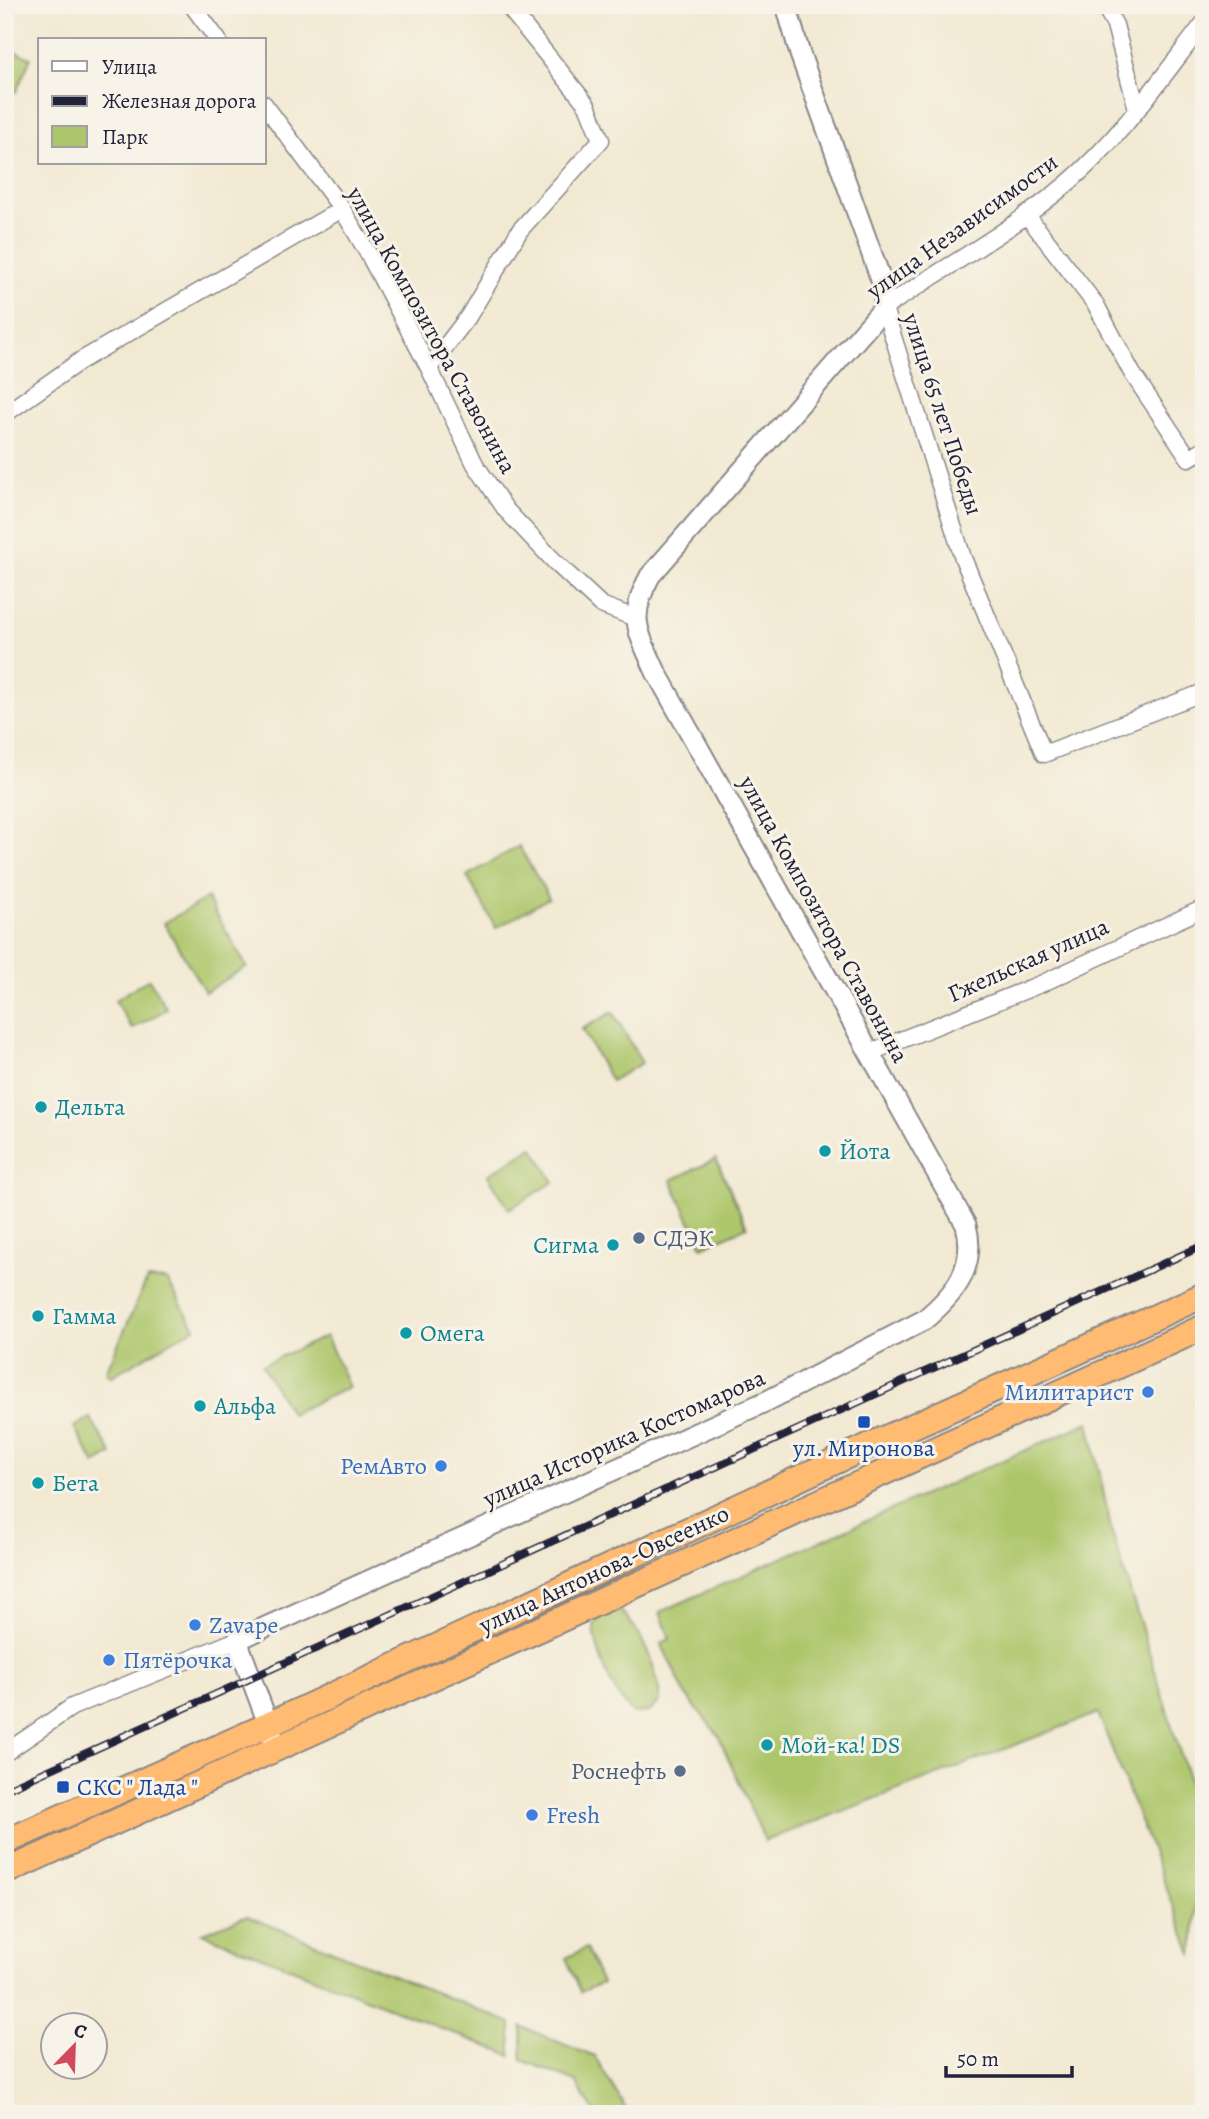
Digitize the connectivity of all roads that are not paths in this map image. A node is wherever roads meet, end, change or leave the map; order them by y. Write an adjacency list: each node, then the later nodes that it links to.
1 (192, 5): 6 (street)
2 (507, 5): 12 (street)
3 (786, 5): 11 (street, улица 65 лет Победы)
4 (1104, 5): 8 (street)
5 (1204, 23): 8 (street, улица Независимости)
6 (217, 38)
7 (266, 107): 9 (street, улица Композитора Ставонина)
8 (1137, 109): 10 (street, улица Независимости)
9 (342, 209): 12 (street, улица Композитора Ставонина); 13 (street)
10 (1026, 214): 11 (street, улица Независимости); 14 (street)
11 (884, 308): 15 (street, улица Независимости); 16 (street, улица 65 лет Победы)
12 (429, 368): 15 (street, улица Композитора Ставонина)
13 (5, 414)
14 (1204, 449)
15 (635, 618): 18 (street, улица Композитора Ставонина)
16 (1204, 692)
17 (1204, 908): 18 (street, Гжельская улица)
18 (870, 1052): 19 (street, улица Композитора Ставонина)
19 (966, 1225): 22 (street, улица Историка Костомарова)
20 (1204, 1295): 23 (highway, улица Антонова-Овсеенко)
21 (1204, 1327): 23 (highway, улица Антонова-Овсеенко)
22 (237, 1640): 23 (street); 24 (street, улица Историка Костомарова)
23 (273, 1735): 25 (highway, улица Антонова-Овсеенко); 26 (highway, улица Антонова-Овсеенко)
24 (5, 1753)
25 (5, 1842)
26 (5, 1872)

